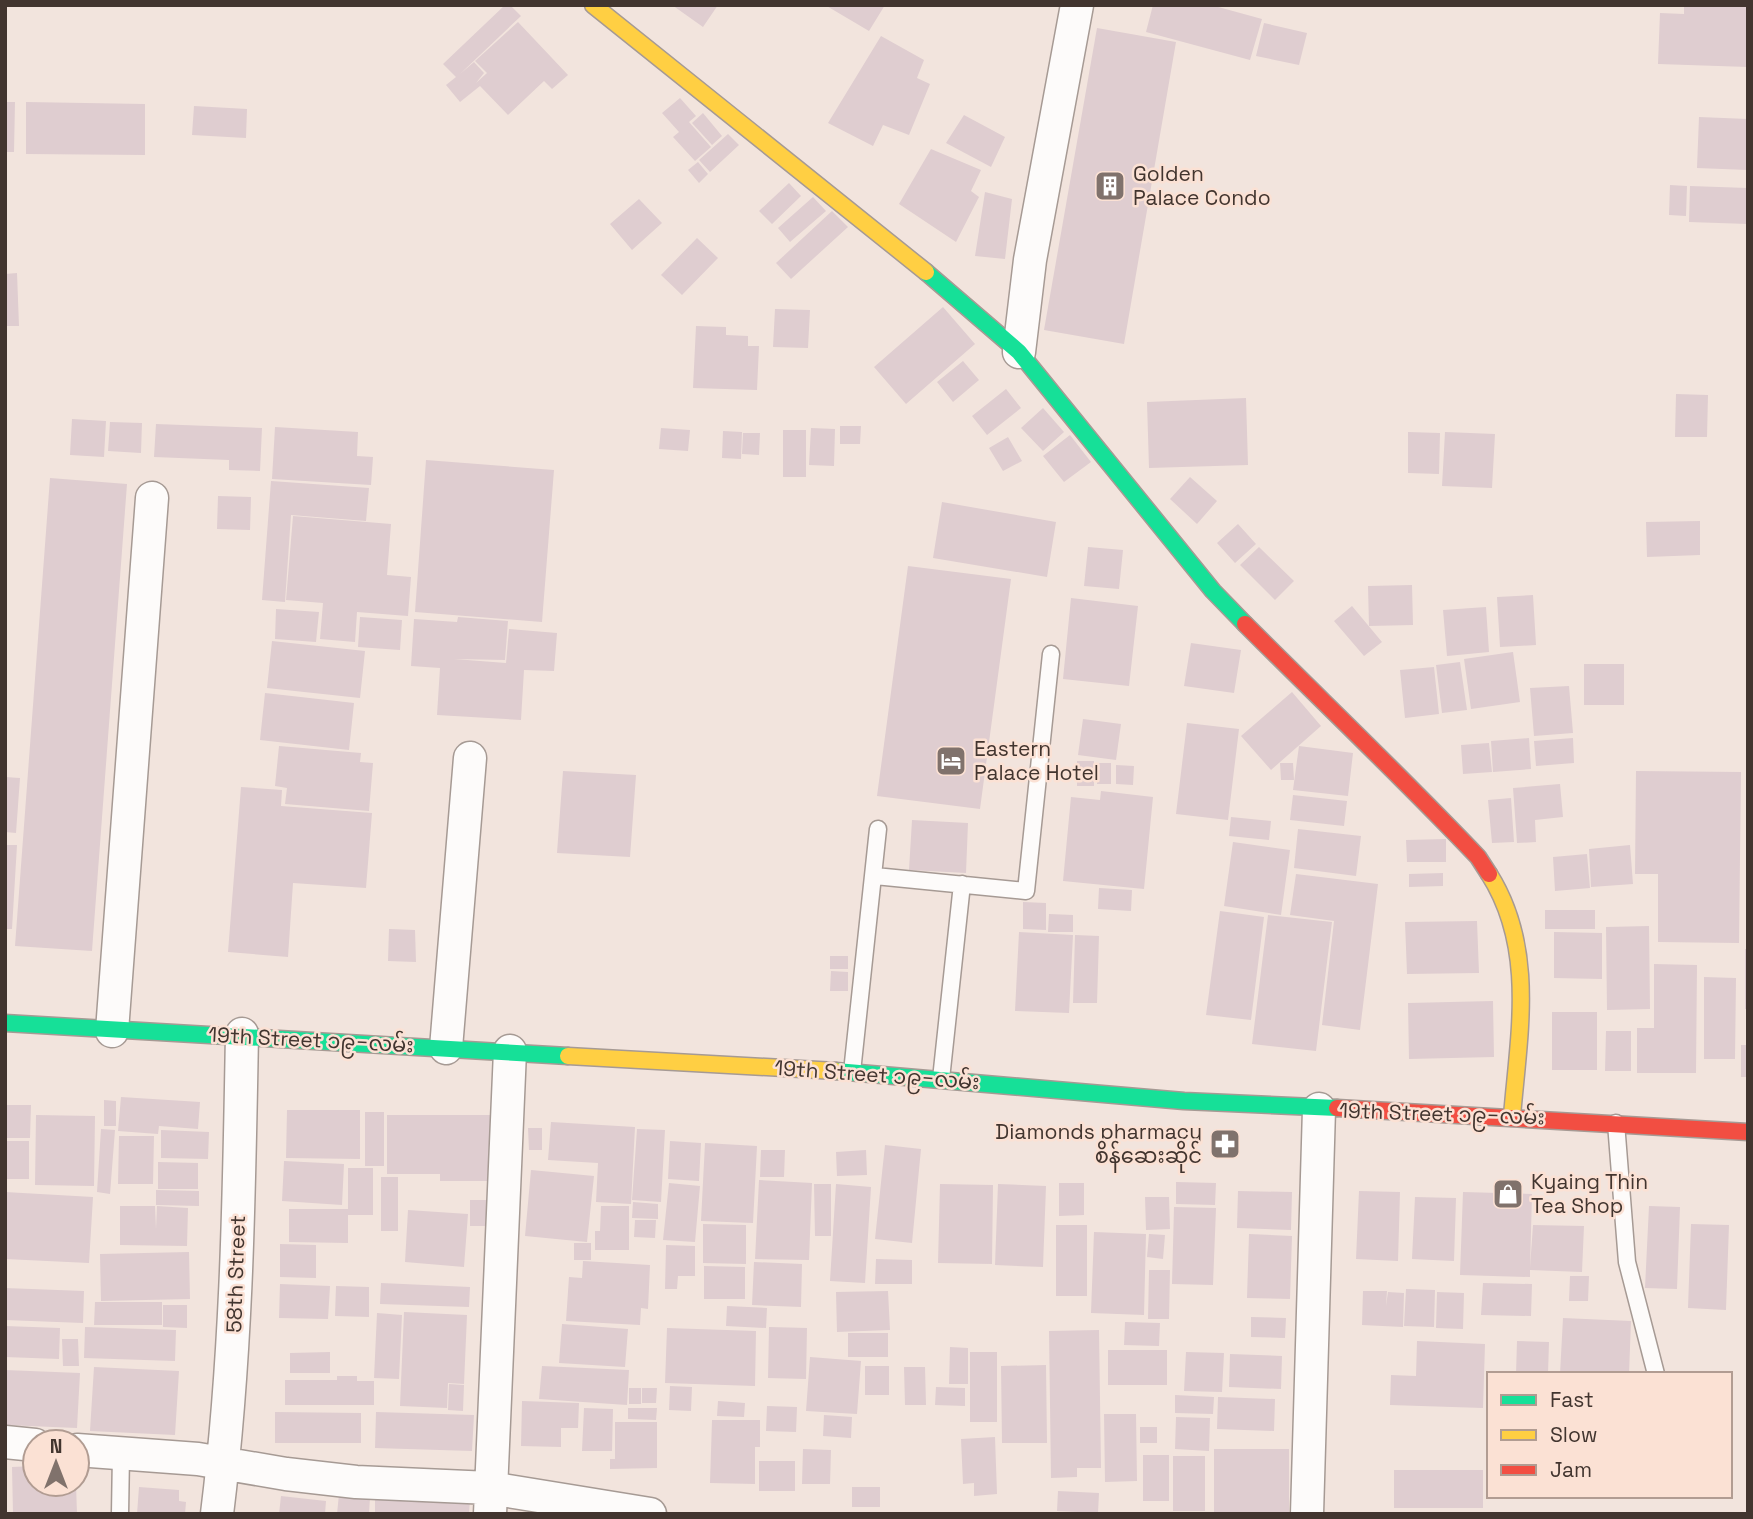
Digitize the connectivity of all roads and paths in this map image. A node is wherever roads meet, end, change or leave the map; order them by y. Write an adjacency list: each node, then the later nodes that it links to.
1 (593, 5): 3 (street)
2 (1077, 5): 3 (street)
3 (1019, 352): 18 (street)
4 (152, 498): 11 (street)
5 (1051, 654): 9 (lane)
6 (470, 758): 13 (street)
7 (878, 830): 8 (lane)
8 (875, 876): 9 (lane); 15 (lane)
9 (962, 884): 16 (lane)
10 (5, 1023): 11 (street, 19th Street ၁၉−လမ်း)
11 (112, 1031): 12 (street, 19th Street ၁၉−လမ်း)
12 (242, 1034): 13 (street, 19th Street ၁၉−လမ်း); 24 (street, 58th Street)
13 (446, 1048): 14 (street, 19th Street ၁၉−လမ်း)
14 (510, 1051): 15 (street, 19th Street ၁၉−လမ်း); 25 (street)
15 (852, 1072): 16 (street, 19th Street ၁၉−လမ်း)
16 (941, 1079): 17 (street, 19th Street ၁၉−လမ်း)
17 (1319, 1109): 18 (street, 19th Street ၁၉−လမ်း); 29 (street)
18 (1512, 1116): 19 (street, 19th Street ၁၉−လမ်း)
19 (1616, 1123): 20 (street, 19th Street ၁၉−လမ်း); 21 (lane)
20 (1748, 1132)
21 (1655, 1372)
22 (91, 1451): 23 (street)
23 (121, 1454): 24 (street); 26 (lane)
24 (223, 1464): 25 (street); 27 (street, 58th Street)
25 (490, 1501): 28 (street)
26 (120, 1514)
27 (217, 1514)
28 (650, 1514)
29 (1307, 1514)

